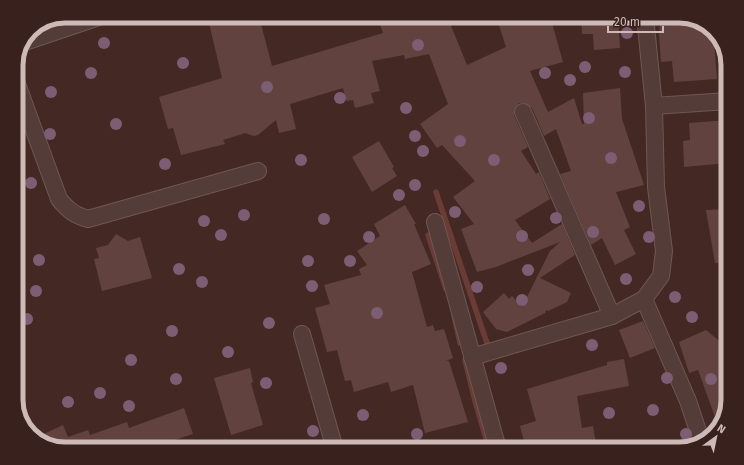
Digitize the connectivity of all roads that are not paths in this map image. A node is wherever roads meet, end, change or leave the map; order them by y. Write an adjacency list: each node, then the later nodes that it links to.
1 (81, 23): 3 (street)
2 (647, 23): 6 (street)
3 (31, 40)
4 (23, 100): 8 (street)
5 (721, 101): 6 (street)
6 (654, 106): 10 (street)
7 (523, 112): 11 (street)
8 (258, 171)
9 (435, 222): 13 (street)
10 (644, 299): 11 (street); 14 (street)
11 (612, 316): 13 (street)
12 (302, 334): 15 (street)
13 (472, 357): 16 (street)
14 (696, 425)
15 (333, 442)
16 (496, 442)

